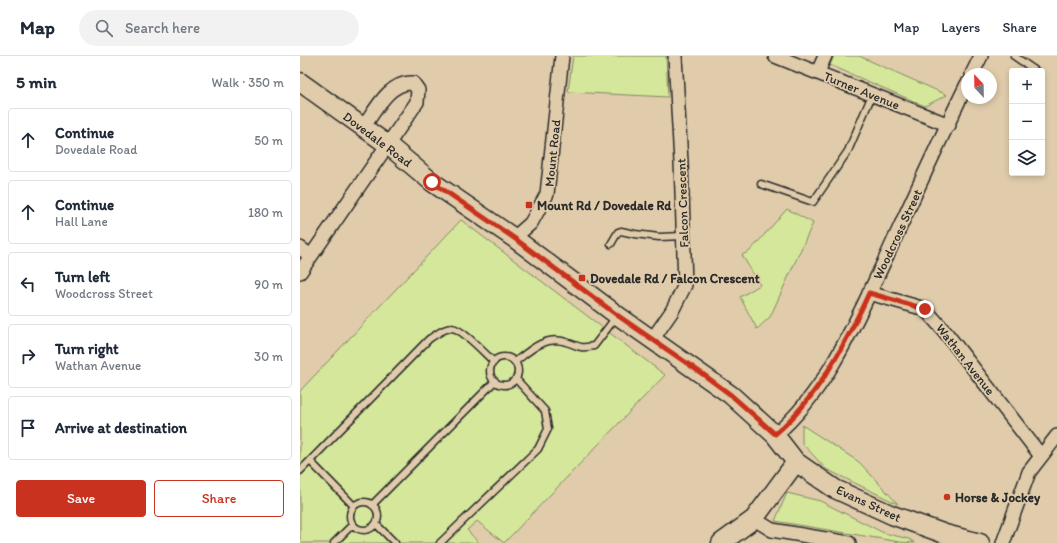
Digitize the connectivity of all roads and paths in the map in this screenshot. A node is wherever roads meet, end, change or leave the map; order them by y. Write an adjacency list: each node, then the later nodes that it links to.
1 (562, 56): 18 (street, Mount Road)
2 (675, 56): 17 (street, Falcon Crescent)
3 (775, 56): 9 (street, Turner Avenue)
4 (825, 56): 9 (street)
5 (981, 56): 7 (street)
6 (1014, 56): 8 (lane)
7 (975, 68)
8 (1032, 68)
9 (818, 72): 11 (street, Turner Avenue)
10 (300, 82): 14 (street, Dovedale Road)
11 (872, 95): 13 (street, Turner Avenue); 16 (lane)
12 (961, 98): 13 (street, Woodcross Street)
13 (949, 125): 23 (street, Woodcross Street)
14 (363, 128): 15 (street, Dovedale Road); 15 (street)
15 (388, 145): 18 (street, Dovedale Road); 21 (street)
16 (761, 184)
17 (683, 236): 19 (lane); 25 (street, Falcon Crescent)
18 (514, 238): 24 (street, Dovedale Road)
19 (611, 244)
20 (300, 248): 21 (street)
21 (311, 256): 22 (street)
22 (300, 272)
23 (869, 293): 30 (street, Woodcross Street); 32 (street, Wathan Avenue)
24 (617, 315): 25 (street, Dovedale Road); 27 (lane)
25 (652, 340): 30 (street, Evans Street)
26 (494, 362): 27 (lane); 29 (lane); 33 (lane)
27 (515, 362): 28 (lane)
28 (516, 379): 29 (lane); 45 (lane)
29 (495, 381): 36 (lane)
30 (775, 434): 34 (street, Evans Street)
31 (1057, 436): 32 (street)
32 (1041, 456): 49 (street)
33 (310, 461): 35 (lane); 37 (lane)
34 (796, 462): 38 (street); 42 (street, Evans Street)
35 (300, 471)
36 (372, 505): 37 (lane); 40 (lane)
37 (354, 506): 39 (lane)
38 (754, 519): 41 (street); 47 (street)
39 (353, 524): 40 (lane); 43 (lane)
40 (376, 524): 44 (lane)
41 (736, 538): 46 (street)
42 (944, 538): 48 (street, Evans Street)
43 (334, 543)
44 (395, 543)
45 (440, 543)
46 (721, 543)
47 (849, 543)
48 (980, 543)
49 (1003, 543)

